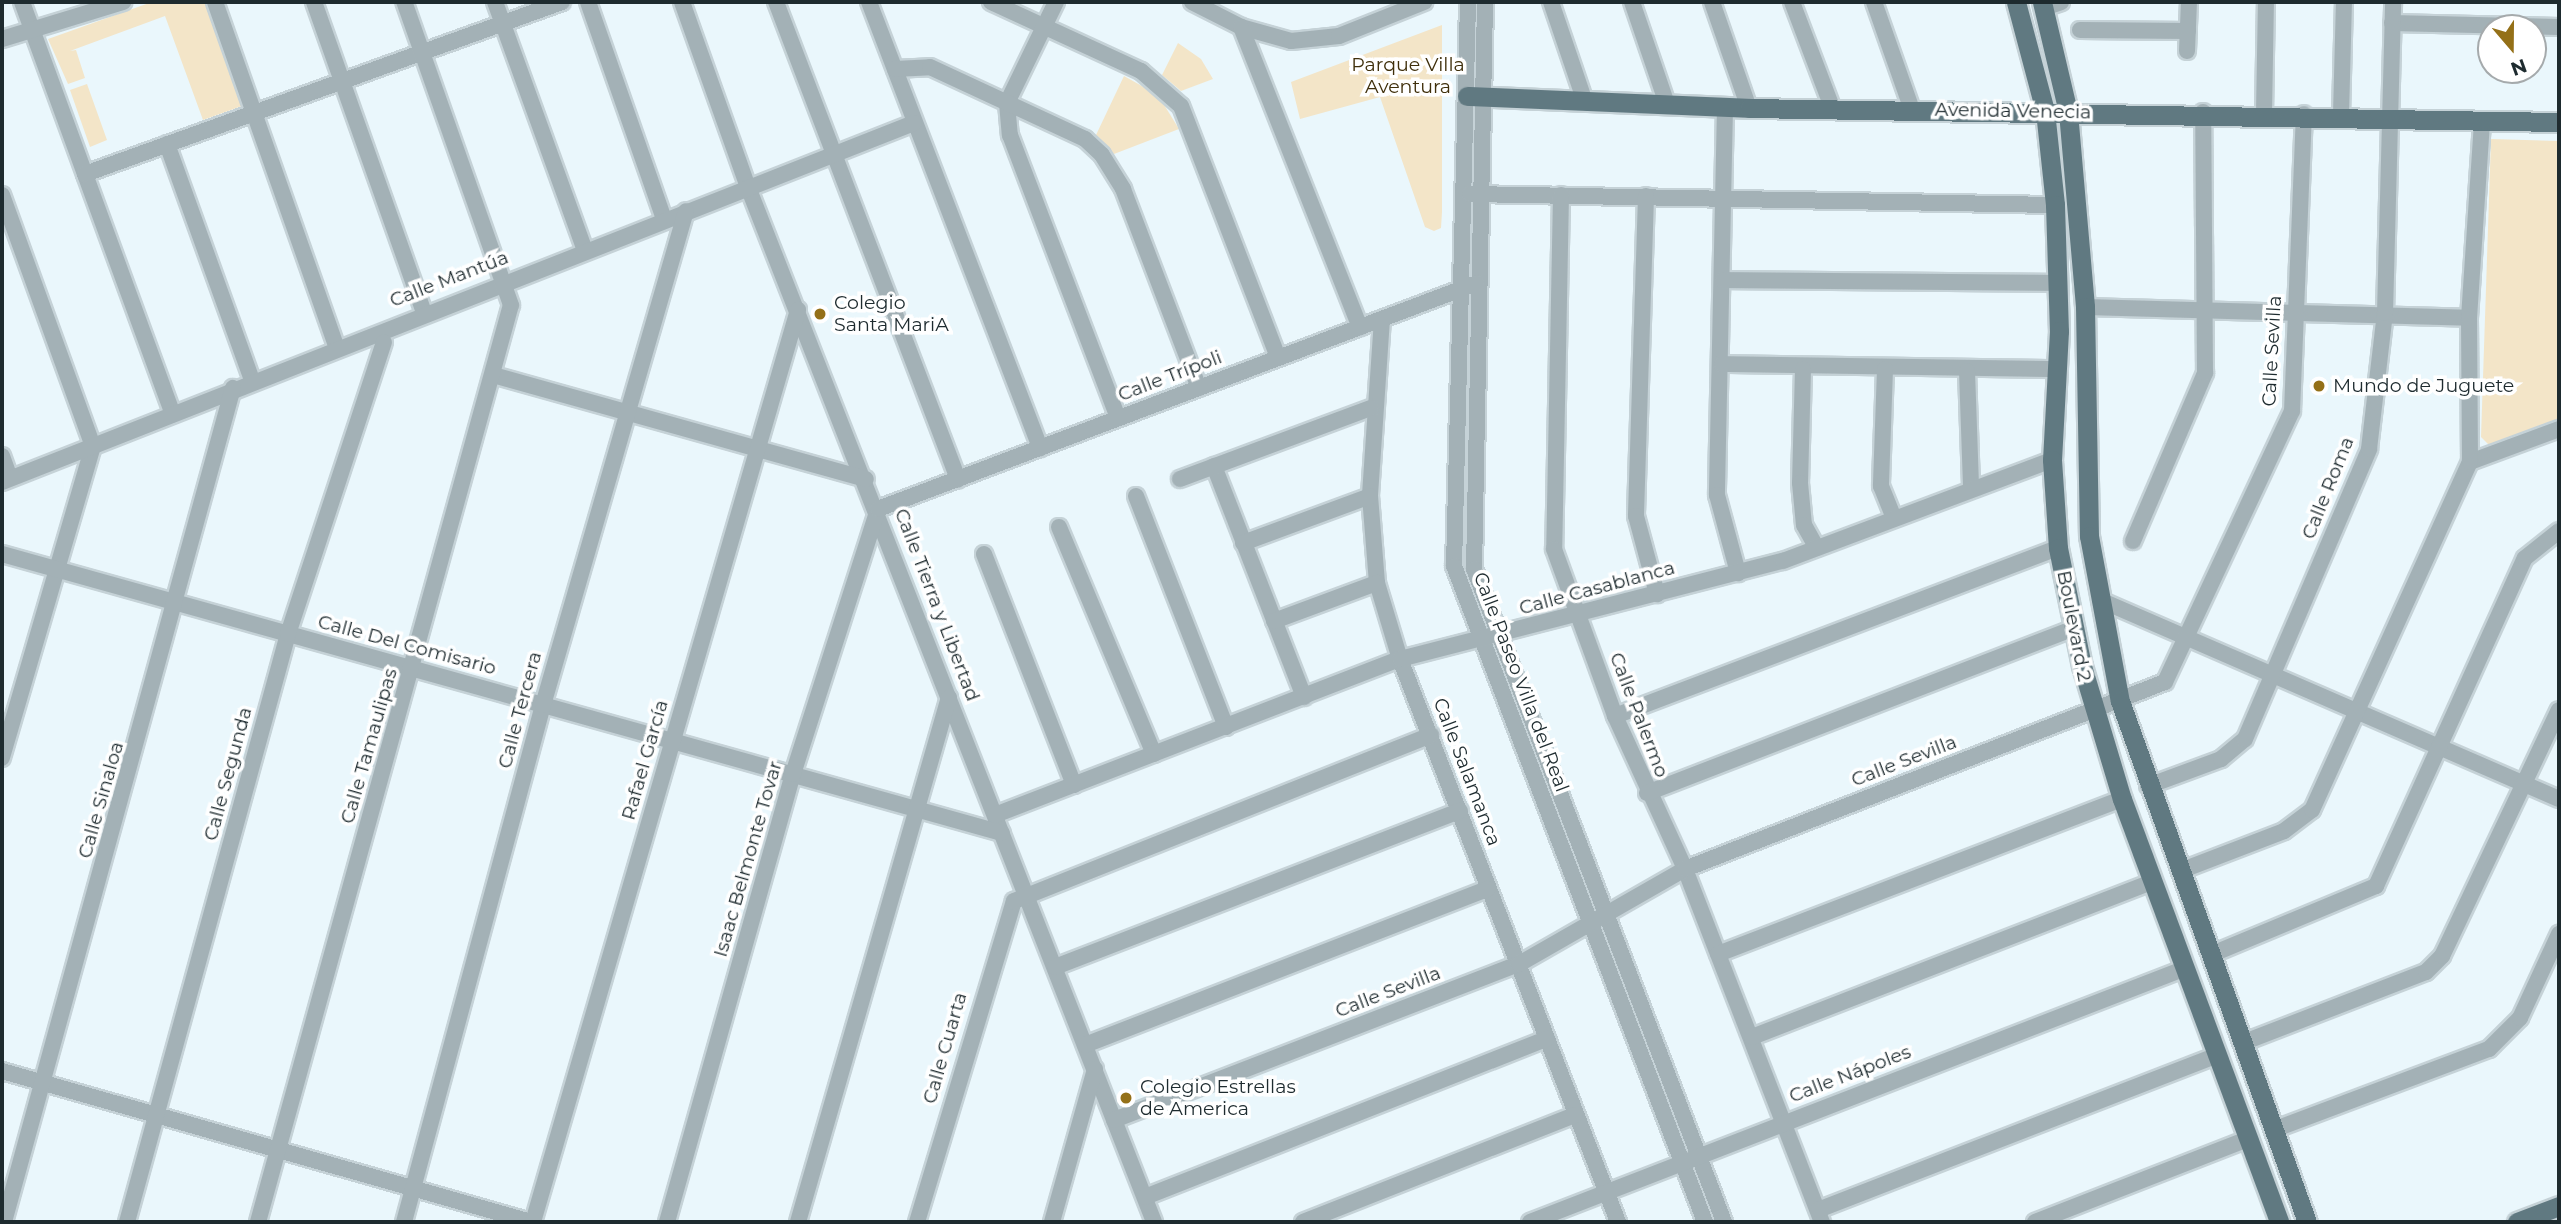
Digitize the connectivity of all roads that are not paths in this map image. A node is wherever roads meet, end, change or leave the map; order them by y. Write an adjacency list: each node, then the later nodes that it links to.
1 (22, 2): 36 (street)
2 (215, 2): 54 (street)
3 (314, 2): 41 (street)
4 (404, 2): 39 (street, Calle Tamaulipas)
5 (495, 2): 29 (street)
6 (562, 2): 29 (street)
7 (588, 2): 72 (street)
8 (682, 2): 64 (street, Calle Tierra y Libertad)
9 (776, 2): 62 (street)
10 (869, 2): 40 (street)
11 (991, 2): 31 (street)
12 (1056, 2): 31 (street)
13 (1192, 2): 32 (street)
14 (1424, 2): 32 (street)
15 (1468, 2): 42 (street, Calle Paseo Villa del Real)
16 (1485, 2): 42 (street, Calle Paseo Villa del Real)
17 (1551, 2): 43 (street)
18 (1632, 2): 45 (street)
19 (1712, 2): 47 (street)
20 (1792, 2): 48 (street)
21 (1874, 2): 49 (street)
22 (2016, 2): 50 (main road, Boulevard 2)
23 (2189, 2): 35 (street)
24 (2266, 2): 53 (street)
25 (2344, 2): 56 (street)
26 (2393, 2): 30 (street, Calle Roma)
27 (117, 3): 36 (street)
28 (2049, 4): 51 (main road, Boulevard 2)
29 (503, 23): 39 (street); 73 (street)
30 (2392, 23): 33 (street); 57 (street, Calle Roma)
31 (1044, 27): 44 (street); 89 (street)
32 (1241, 27): 86 (street)
33 (2559, 27)
34 (2080, 30): 35 (street)
35 (2188, 31): 38 (street)
36 (34, 34): 37 (street); 63 (street)
37 (2, 39)
38 (2187, 51)
39 (422, 52): 41 (street); 74 (street, Calle Tamaulipas)
40 (895, 69): 44 (street); 60 (street)
41 (342, 80): 54 (street); 81 (street)
42 (1474, 96): 43 (main road, Avenida Venecia); 65 (street, Calle Paseo Villa del Real)
43 (1585, 102): 45 (main road, Avenida Venecia)
44 (1007, 103): 97 (street); 102 (street)
45 (1667, 104): 46 (main road, Avenida Venecia)
46 (1725, 107): 47 (main road, Avenida Venecia); 69 (street)
47 (1749, 108): 48 (main road, Avenida Venecia)
48 (1833, 110): 49 (main road, Avenida Venecia)
49 (1912, 110): 50 (main road, Avenida Venecia)
50 (2045, 111): 51 (main road, Avenida Venecia); 70 (main road, Boulevard 2)
51 (2068, 112): 52 (main road, Avenida Venecia); 78 (main road, Boulevard 2)
52 (2203, 112): 53 (main road, Avenida Venecia); 80 (street)
53 (2264, 113): 55 (main road, Avenida Venecia)
54 (253, 114): 61 (street); 88 (street)
55 (2304, 114): 56 (main road, Avenida Venecia); 83 (street, Calle Sevilla)
56 (2341, 115): 57 (main road, Avenida Venecia)
57 (2390, 117): 58 (main road, Avenida Venecia); 82 (street, Calle Roma)
58 (2482, 120): 59 (main road, Avenida Venecia); 85 (street)
59 (2559, 122)
60 (914, 123): 62 (street, Calle Mantúa); 106 (street)
61 (167, 145): 63 (street); 96 (street)
62 (832, 153): 64 (street, Calle Mantúa); 112 (street)
63 (85, 174): 101 (street)
64 (748, 187): 71 (street, Calle Mantúa); 79 (street, Calle Tierra y Libertad)
65 (1471, 194): 67 (street); 77 (street, Calle Paseo Villa del Real)
66 (2, 195): 104 (street)
67 (1561, 195): 68 (street); 134 (street, Calle Palermo)
68 (1646, 196): 69 (street); 131 (street)
69 (1725, 198): 70 (street); 75 (street)
70 (2055, 205): 76 (main road, Boulevard 2)
71 (686, 211): 72 (street, Calle Mantúa); 100 (street, Calle Tercera)
72 (664, 219): 73 (street, Calle Mantúa)
73 (585, 250): 74 (street, Calle Mantúa)
74 (507, 280): 81 (street, Calle Mantúa); 95 (street, Calle Tamaulipas)
75 (1723, 280): 76 (street); 90 (street)
76 (2058, 283): 93 (main road, Boulevard 2)
77 (1470, 285): 84 (street, Calle Trípoli); 138 (street, Calle Paseo Villa del Real); 140 (street, Calle Paseo Villa del Real)
78 (2085, 307): 80 (street); 132 (main road, Boulevard 2)
79 (798, 310): 105 (street, Rafael García); 111 (street, Calle Tierra y Libertad)
80 (2204, 311): 83 (street); 122 (street)
81 (424, 312): 88 (street, Calle Mantúa)
82 (2385, 313): 83 (street); 85 (street); 143 (street, Calle Roma)
83 (2295, 314): 139 (street, Calle Sevilla)
84 (1382, 318): 86 (street, Calle Trípoli); 99 (street, Calle Salamanca)
85 (2469, 318): 109 (street)
86 (1360, 327): 89 (street, Calle Trípoli)
87 (384, 342): 137 (street, Calle Segunda)
88 (336, 345): 96 (street, Calle Mantúa)
89 (1279, 358): 97 (street, Calle Trípoli)
90 (1722, 364): 91 (street); 129 (street)
91 (1803, 369): 92 (street); 124 (street)
92 (1885, 369): 94 (street); 119 (street)
93 (2056, 369): 94 (street); 108 (main road, Boulevard 2)
94 (1967, 371): 115 (street)
95 (493, 375): 100 (street); 142 (street, Calle Tamaulipas)
96 (253, 380): 98 (street, Calle Mantúa)
97 (1199, 387): 102 (street, Calle Trípoli)
98 (233, 388): 101 (street, Calle Mantúa); 133 (street, Calle Sinaloa)
99 (1371, 408): 110 (street); 117 (street, Calle Salamanca)
100 (627, 410): 105 (street); 147 (street, Calle Tercera)
101 (173, 414): 104 (street, Calle Mantúa)
102 (1118, 418): 106 (street, Calle Trípoli)
103 (2559, 429): 109 (street)
104 (93, 446): 114 (street, Calle Mantúa); 128 (street)
105 (754, 447): 111 (street); 154 (street, Rafael García)
106 (1040, 448): 112 (street, Calle Trípoli)
107 (2, 456): 114 (street)
108 (2052, 460): 115 (street, Calle Casablanca); 125 (main road, Boulevard 2)
109 (2470, 462): 150 (street)
110 (1214, 466): 113 (street); 123 (street)
111 (866, 479): 118 (street, Calle Tierra y Libertad)
112 (958, 479): 118 (street, Calle Trípoli)
113 (1180, 479)
114 (6, 480)
115 (1971, 488): 119 (street, Calle Casablanca)
116 (1136, 496): 152 (street)
117 (1370, 496): 123 (street); 130 (street, Calle Salamanca)
118 (878, 509): 144 (street, Calle Tierra y Libertad); 158 (street, Isaac Belmonte Tovar)
119 (1894, 519): 124 (street, Calle Casablanca)
120 (1059, 527): 156 (street)
121 (2559, 531): 155 (street)
122 (2133, 541)
123 (1243, 542): 135 (street)
124 (1817, 548): 129 (street, Calle Casablanca)
125 (2059, 548): 136 (main road, Boulevard 2); 151 (street)
126 (2, 554): 128 (street, Calle Del Comisario)
127 (984, 554): 159 (street)
128 (56, 569): 133 (street, Calle Del Comisario); 157 (street)
129 (1738, 573): 131 (street, Calle Casablanca)
130 (1377, 583): 135 (street); 141 (street, Calle Salamanca)
131 (1657, 594): 134 (street, Calle Casablanca)
132 (2100, 600): 139 (street); 146 (main road, Boulevard 2)
133 (178, 603): 137 (street, Calle Del Comisario); 189 (street, Calle Sinaloa)
134 (1578, 616): 138 (street, Calle Casablanca); 151 (street, Calle Palermo)
135 (1274, 621): 145 (street)
136 (2074, 628): 148 (main road, Boulevard 2); 162 (street)
137 (288, 634): 142 (street, Calle Del Comisario); 190 (street, Calle Segunda)
138 (1497, 636): 140 (street, Calle Casablanca); 174 (street, Calle Paseo Villa del Real)
139 (2189, 638): 143 (street); 146 (street, Calle Sevilla)
140 (1480, 640): 141 (street, Calle Casablanca); 175 (street, Calle Paseo Villa del Real)
141 (1400, 659): 145 (street, Calle Casablanca); 153 (street, Calle Salamanca)
142 (412, 668): 147 (street, Calle Del Comisario); 196 (street, Calle Tamaulipas)
143 (2273, 674): 150 (street); 161 (street, Calle Roma)
144 (949, 697): 165 (street); 167 (street, Calle Tierra y Libertad)
145 (1304, 697): 152 (street, Calle Casablanca)
146 (2120, 701): 148 (street, Calle Sevilla); 161 (main road, Boulevard 2)
147 (543, 705): 154 (street, Calle Del Comisario); 198 (street, Calle Tercera)
148 (2092, 710): 163 (main road, Boulevard 2); 169 (street, Calle Sevilla)
149 (2559, 710): 160 (street)
150 (2360, 712): 155 (street); 170 (street)
151 (1615, 716): 162 (street, Calle Palermo)
152 (1226, 727): 156 (street, Calle Casablanca)
153 (1431, 735): 166 (street, Calle Salamanca); 173 (street)
154 (673, 741): 158 (street, Calle Del Comisario); 207 (street, Rafael García)
155 (2442, 748): 160 (street); 178 (street)
156 (1154, 754): 159 (street, Calle Casablanca)
157 (2, 758)
158 (793, 774): 165 (street, Calle Del Comisario); 208 (street, Isaac Belmonte Tovar)
159 (1074, 785): 167 (street, Calle Casablanca)
160 (2526, 785): 164 (street); 184 (street)
161 (2148, 786): 170 (main road, Boulevard 2)
162 (1647, 793): 169 (street, Calle Palermo)
163 (2122, 799): 171 (main road, Boulevard 2); 177 (street)
164 (2559, 799)
165 (913, 808): 168 (street, Calle Del Comisario); 209 (street)
166 (1460, 811): 172 (street, Calle Salamanca); 180 (street)
167 (995, 815): 168 (street, Calle Tierra y Libertad)
168 (1002, 833): 173 (street, Calle Tierra y Libertad)
169 (1685, 869): 174 (street, Calle Sevilla); 177 (street, Calle Palermo)
170 (2180, 871): 178 (main road, Boulevard 2)
171 (2152, 882): 181 (main road, Boulevard 2); 182 (street)
172 (1488, 889): 179 (street, Calle Salamanca); 185 (street)
173 (1025, 892): 180 (street, Calle Tierra y Libertad); 210 (street, Calle Cuarta)
174 (1607, 912): 175 (street, Calle Sevilla); 197 (street, Calle Paseo Villa del Real)
175 (1592, 921): 179 (street, Calle Sevilla); 197 (street, Calle Paseo Villa del Real)
176 (2559, 934): 194 (street)
177 (1718, 954): 182 (street, Calle Palermo)
178 (2210, 955): 184 (main road, Boulevard 2)
179 (1519, 964): 183 (street, Calle Salamanca); 192 (street, Calle Sevilla)
180 (1055, 967): 185 (street, Calle Tierra y Libertad)
181 (2186, 968): 186 (main road, Boulevard 2); 193 (street, Calle Nápoles)
182 (1752, 1037): 193 (street, Calle Palermo)
183 (1547, 1039): 191 (street, Calle Salamanca); 200 (street)
184 (2242, 1044): 194 (main road, Boulevard 2)
185 (1085, 1045): 187 (street, Calle Tierra y Libertad)
186 (2217, 1055): 195 (main road, Boulevard 2); 202 (street)
187 (1094, 1069): 192 (street, Calle Tierra y Libertad); 211 (street)
188 (2, 1071): 189 (street)
189 (43, 1084): 190 (street); 203 (street, Calle Sinaloa)
190 (157, 1115): 196 (street); 204 (street, Calle Segunda)
191 (1575, 1115): 199 (street, Calle Salamanca); 213 (street)
192 (1114, 1120): 200 (street, Calle Tierra y Libertad)
193 (1782, 1123): 197 (street, Calle Nápoles); 202 (street, Calle Palermo)
194 (2273, 1130): 220 (main road, Boulevard 2)
195 (2248, 1139): 218 (street); 219 (main road, Boulevard 2)
196 (279, 1149): 198 (street); 205 (street, Calle Tamaulipas)
197 (1689, 1159): 199 (street, Calle Nápoles); 216 (street, Calle Paseo Villa del Real); 217 (street, Calle Paseo Villa del Real)
198 (413, 1190): 206 (street, Calle Tercera); 207 (street)
199 (1606, 1192): 214 (street, Calle Nápoles); 215 (street, Calle Salamanca)
200 (1145, 1197): 212 (street, Calle Tierra y Libertad)
201 (2552, 1212): 221 (main road)
202 (1820, 1216)
203 (4, 1222)
204 (127, 1222)
205 (258, 1222)
206 (404, 1222)
207 (532, 1222)
208 (667, 1222)
209 (798, 1222)
210 (917, 1222)
211 (1052, 1222)
212 (1154, 1222)
213 (1303, 1222)
214 (1530, 1222)
215 (1618, 1222)
216 (1705, 1222)
217 (1724, 1222)
218 (2035, 1222)
219 (2279, 1222)
220 (2307, 1222)
221 (2517, 1222)

